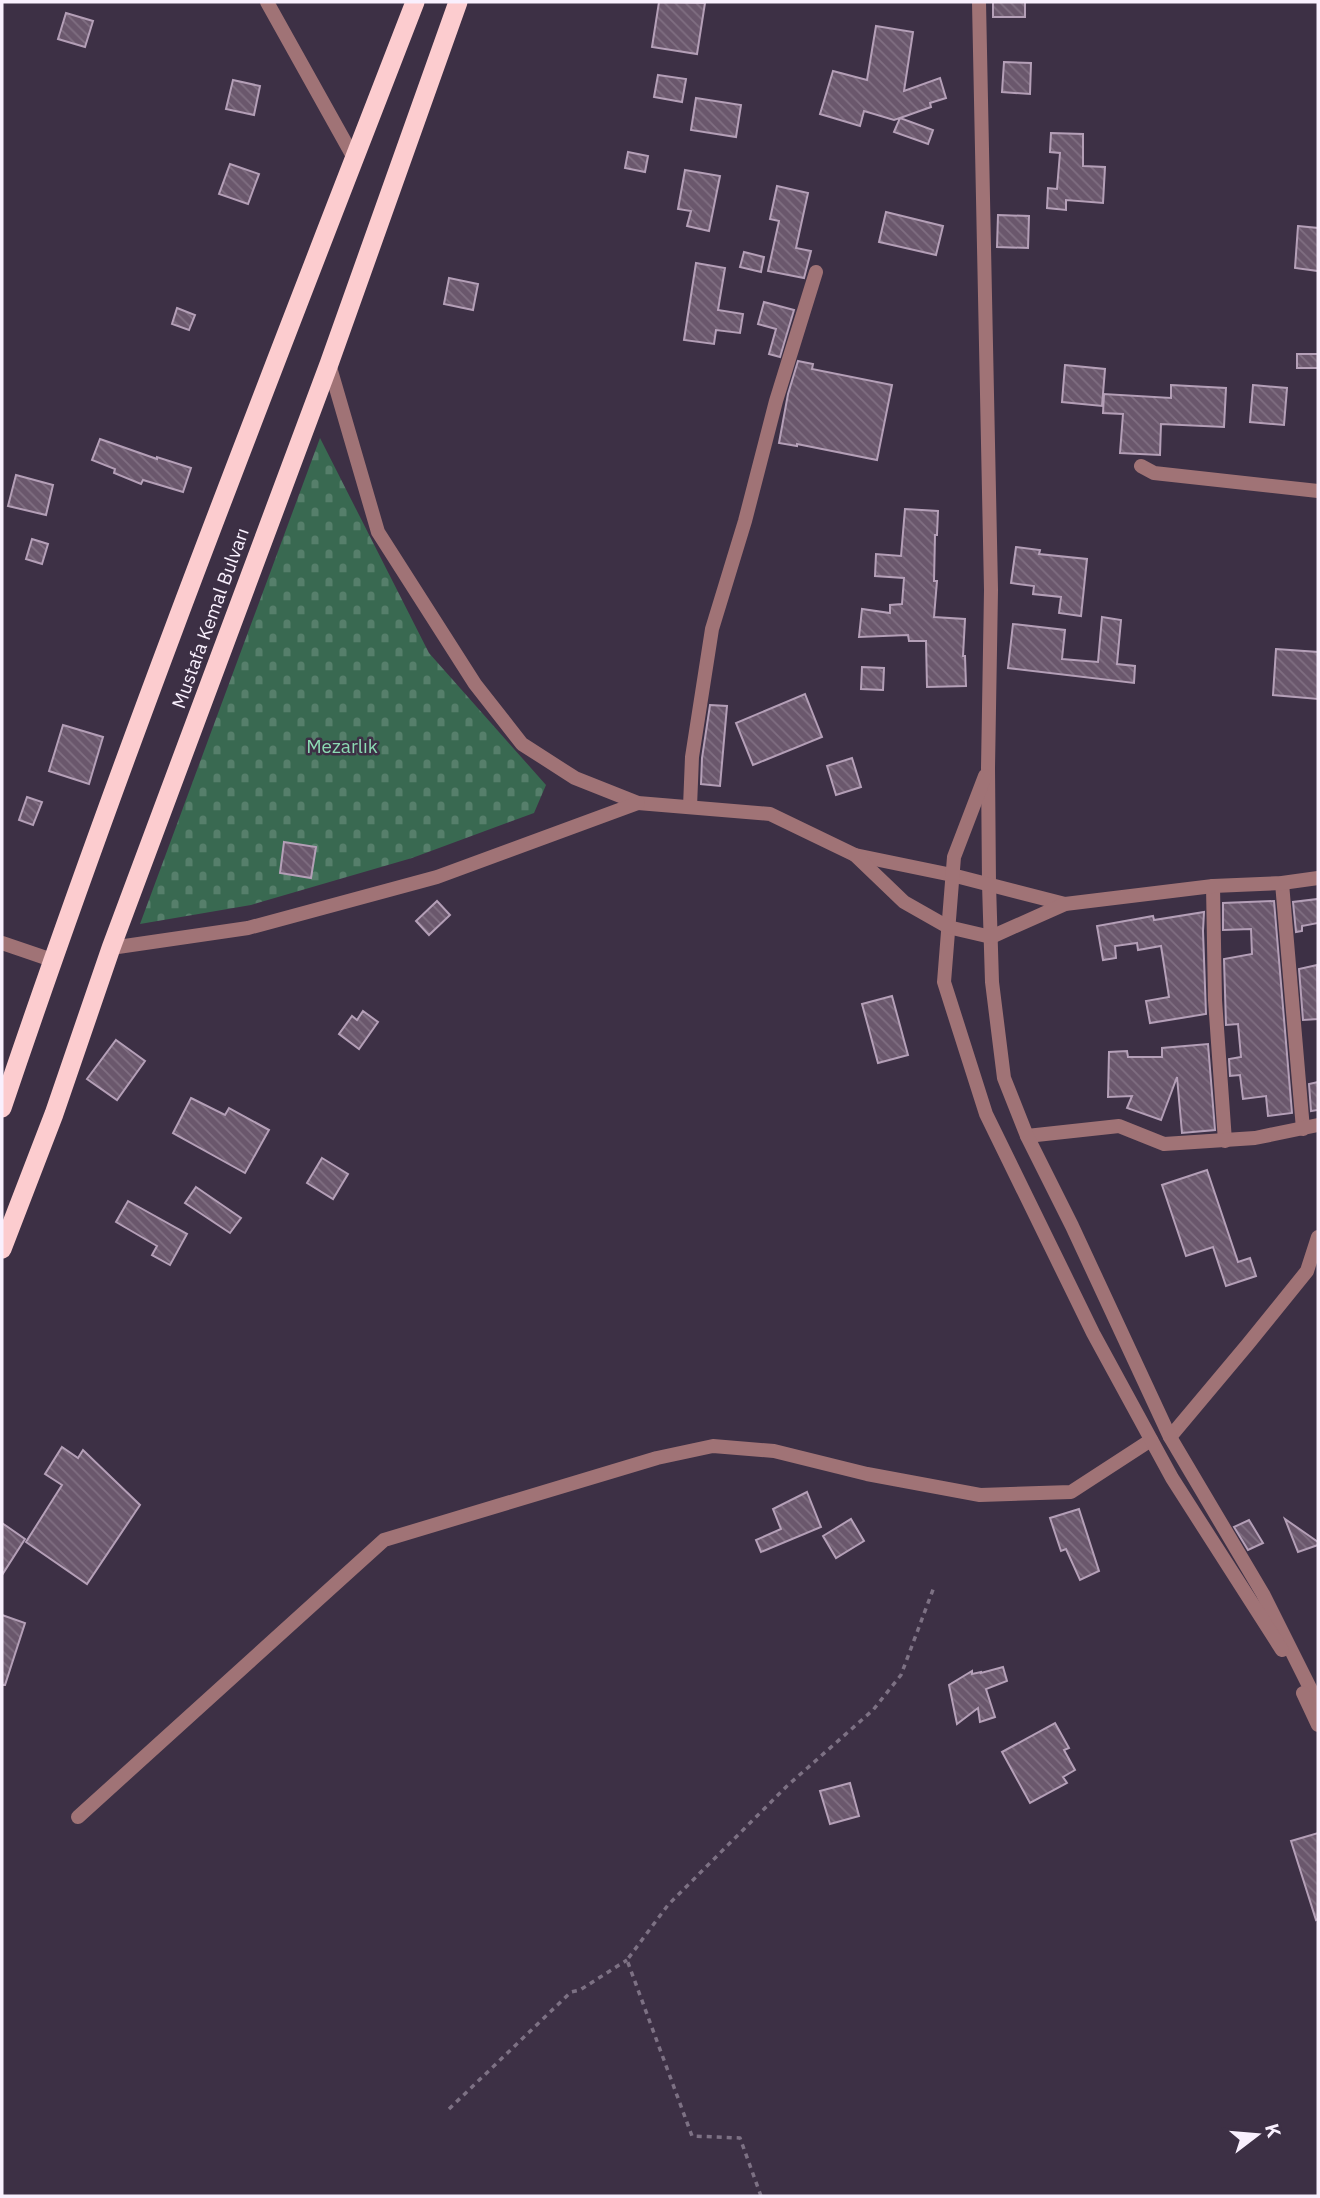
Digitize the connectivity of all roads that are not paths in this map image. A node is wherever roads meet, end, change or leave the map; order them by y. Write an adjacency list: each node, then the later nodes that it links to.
1 (267, 2): 5 (street)
2 (415, 2): 5 (highway, Mustafa Kemal Bulvarı)
3 (458, 2): 7 (highway, Mustafa Kemal Bulvarı)
4 (979, 2): 10 (street)
5 (354, 158): 24 (highway, Mustafa Kemal Bulvarı)
6 (816, 272): 12 (street)
7 (329, 364): 11 (street); 23 (highway, Mustafa Kemal Bulvarı)
8 (1141, 466): 9 (street)
9 (1318, 491)
10 (988, 768): 14 (street); 17 (street)
11 (638, 803): 12 (street); 23 (street)
12 (690, 807): 13 (street)
13 (855, 855): 14 (street); 20 (street)
14 (952, 875): 17 (street); 20 (street)
15 (1318, 878): 16 (street)
16 (1282, 883): 18 (street); 27 (street)
17 (989, 884): 19 (street); 21 (street)
18 (1213, 886): 19 (street); 29 (street)
19 (1065, 904): 21 (street)
20 (948, 927): 21 (street); 33 (street)
21 (991, 937): 28 (street)
22 (2, 943): 24 (street)
23 (111, 948): 31 (highway, Mustafa Kemal Bulvarı)
24 (52, 960): 25 (highway, Mustafa Kemal Bulvarı)
25 (2, 1108)
26 (1318, 1125): 27 (street)
27 (1303, 1129): 29 (street)
28 (1027, 1136): 29 (street); 32 (street)
29 (1225, 1141)
30 (1318, 1237): 32 (street)
31 (2, 1249)
32 (1170, 1437): 34 (street)
33 (1151, 1440): 35 (street); 36 (street)
34 (1318, 1704)
35 (1318, 1725)
36 (78, 1817)

